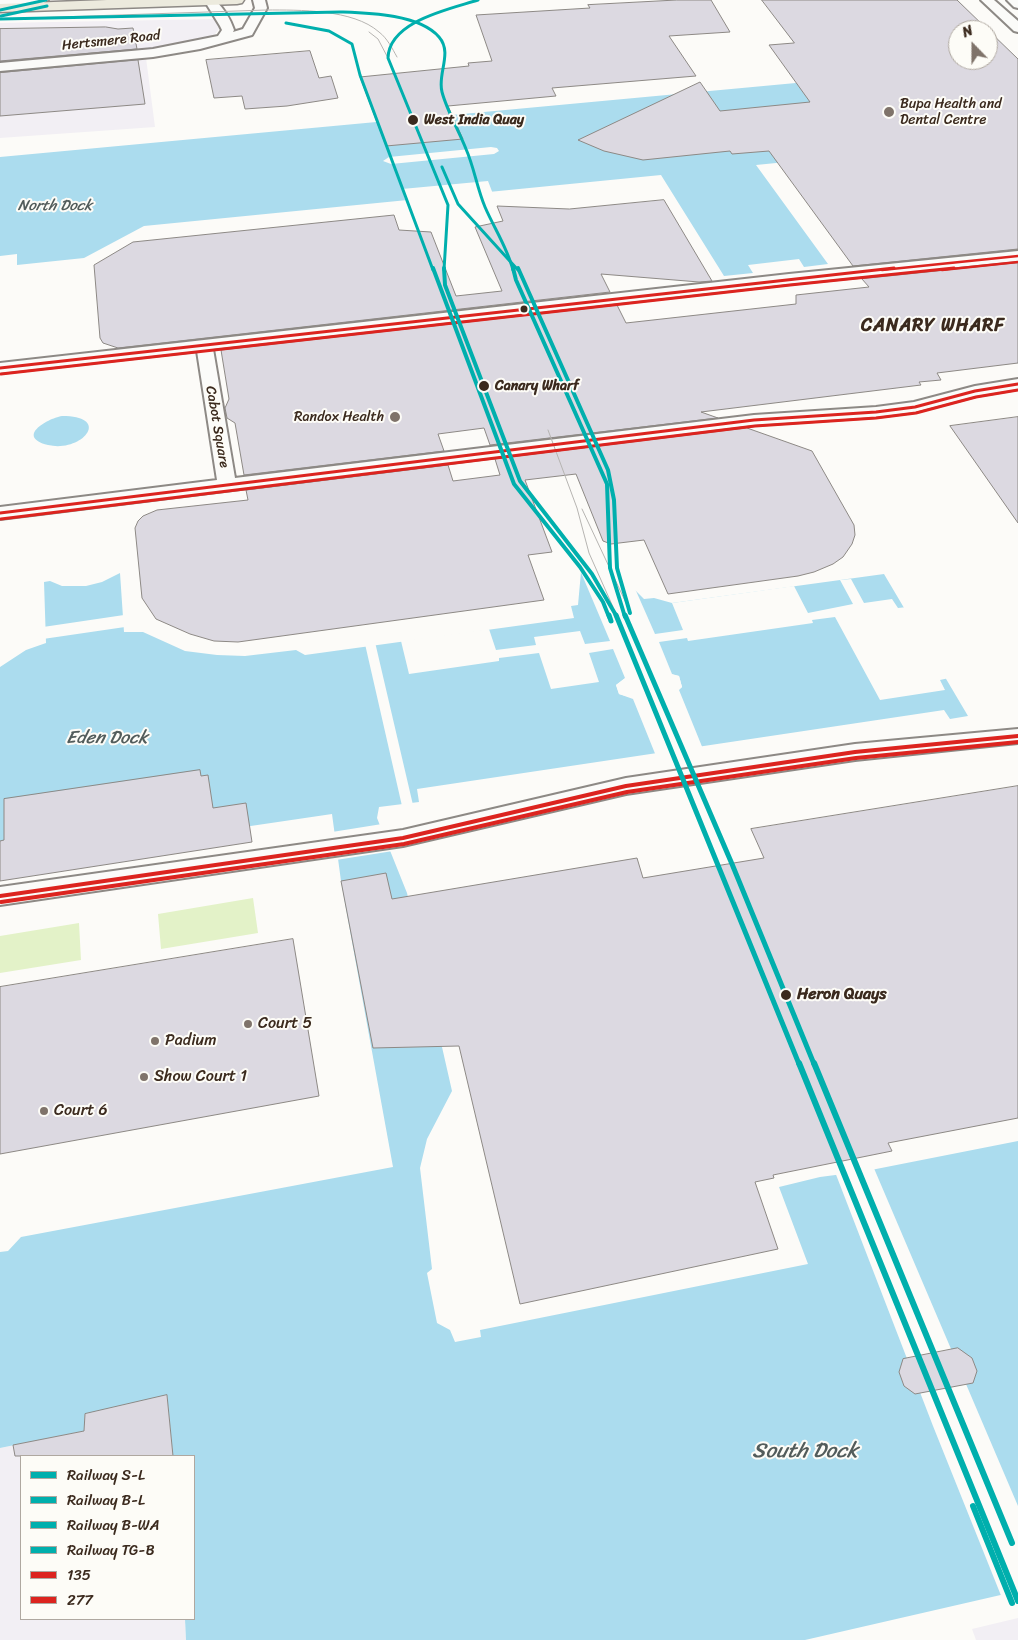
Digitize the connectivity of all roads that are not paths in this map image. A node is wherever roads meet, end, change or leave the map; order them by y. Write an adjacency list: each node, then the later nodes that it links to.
1 (42, 0): 6 (street)
2 (236, 0): 7 (highway)
3 (259, 0): 12 (street, Hertsmere Road)
4 (987, 0): 10 (street)
5 (1013, 0): 8 (street)
6 (0, 1)
7 (209, 1): 9 (highway); 12 (street)
8 (1018, 4): 10 (street)
9 (0, 8)
10 (996, 9): 11 (street)
11 (1018, 28)
12 (224, 37): 13 (street, Hertsmere Road)
13 (0, 67)
14 (1018, 256): 15 (street)
15 (204, 346): 16 (street); 18 (street, Cabot Square)
16 (0, 368)
17 (1018, 384): 18 (street)
18 (227, 485): 19 (street, Cabot Square)
19 (0, 513)
20 (1018, 736): 21 (street)
21 (0, 896)

